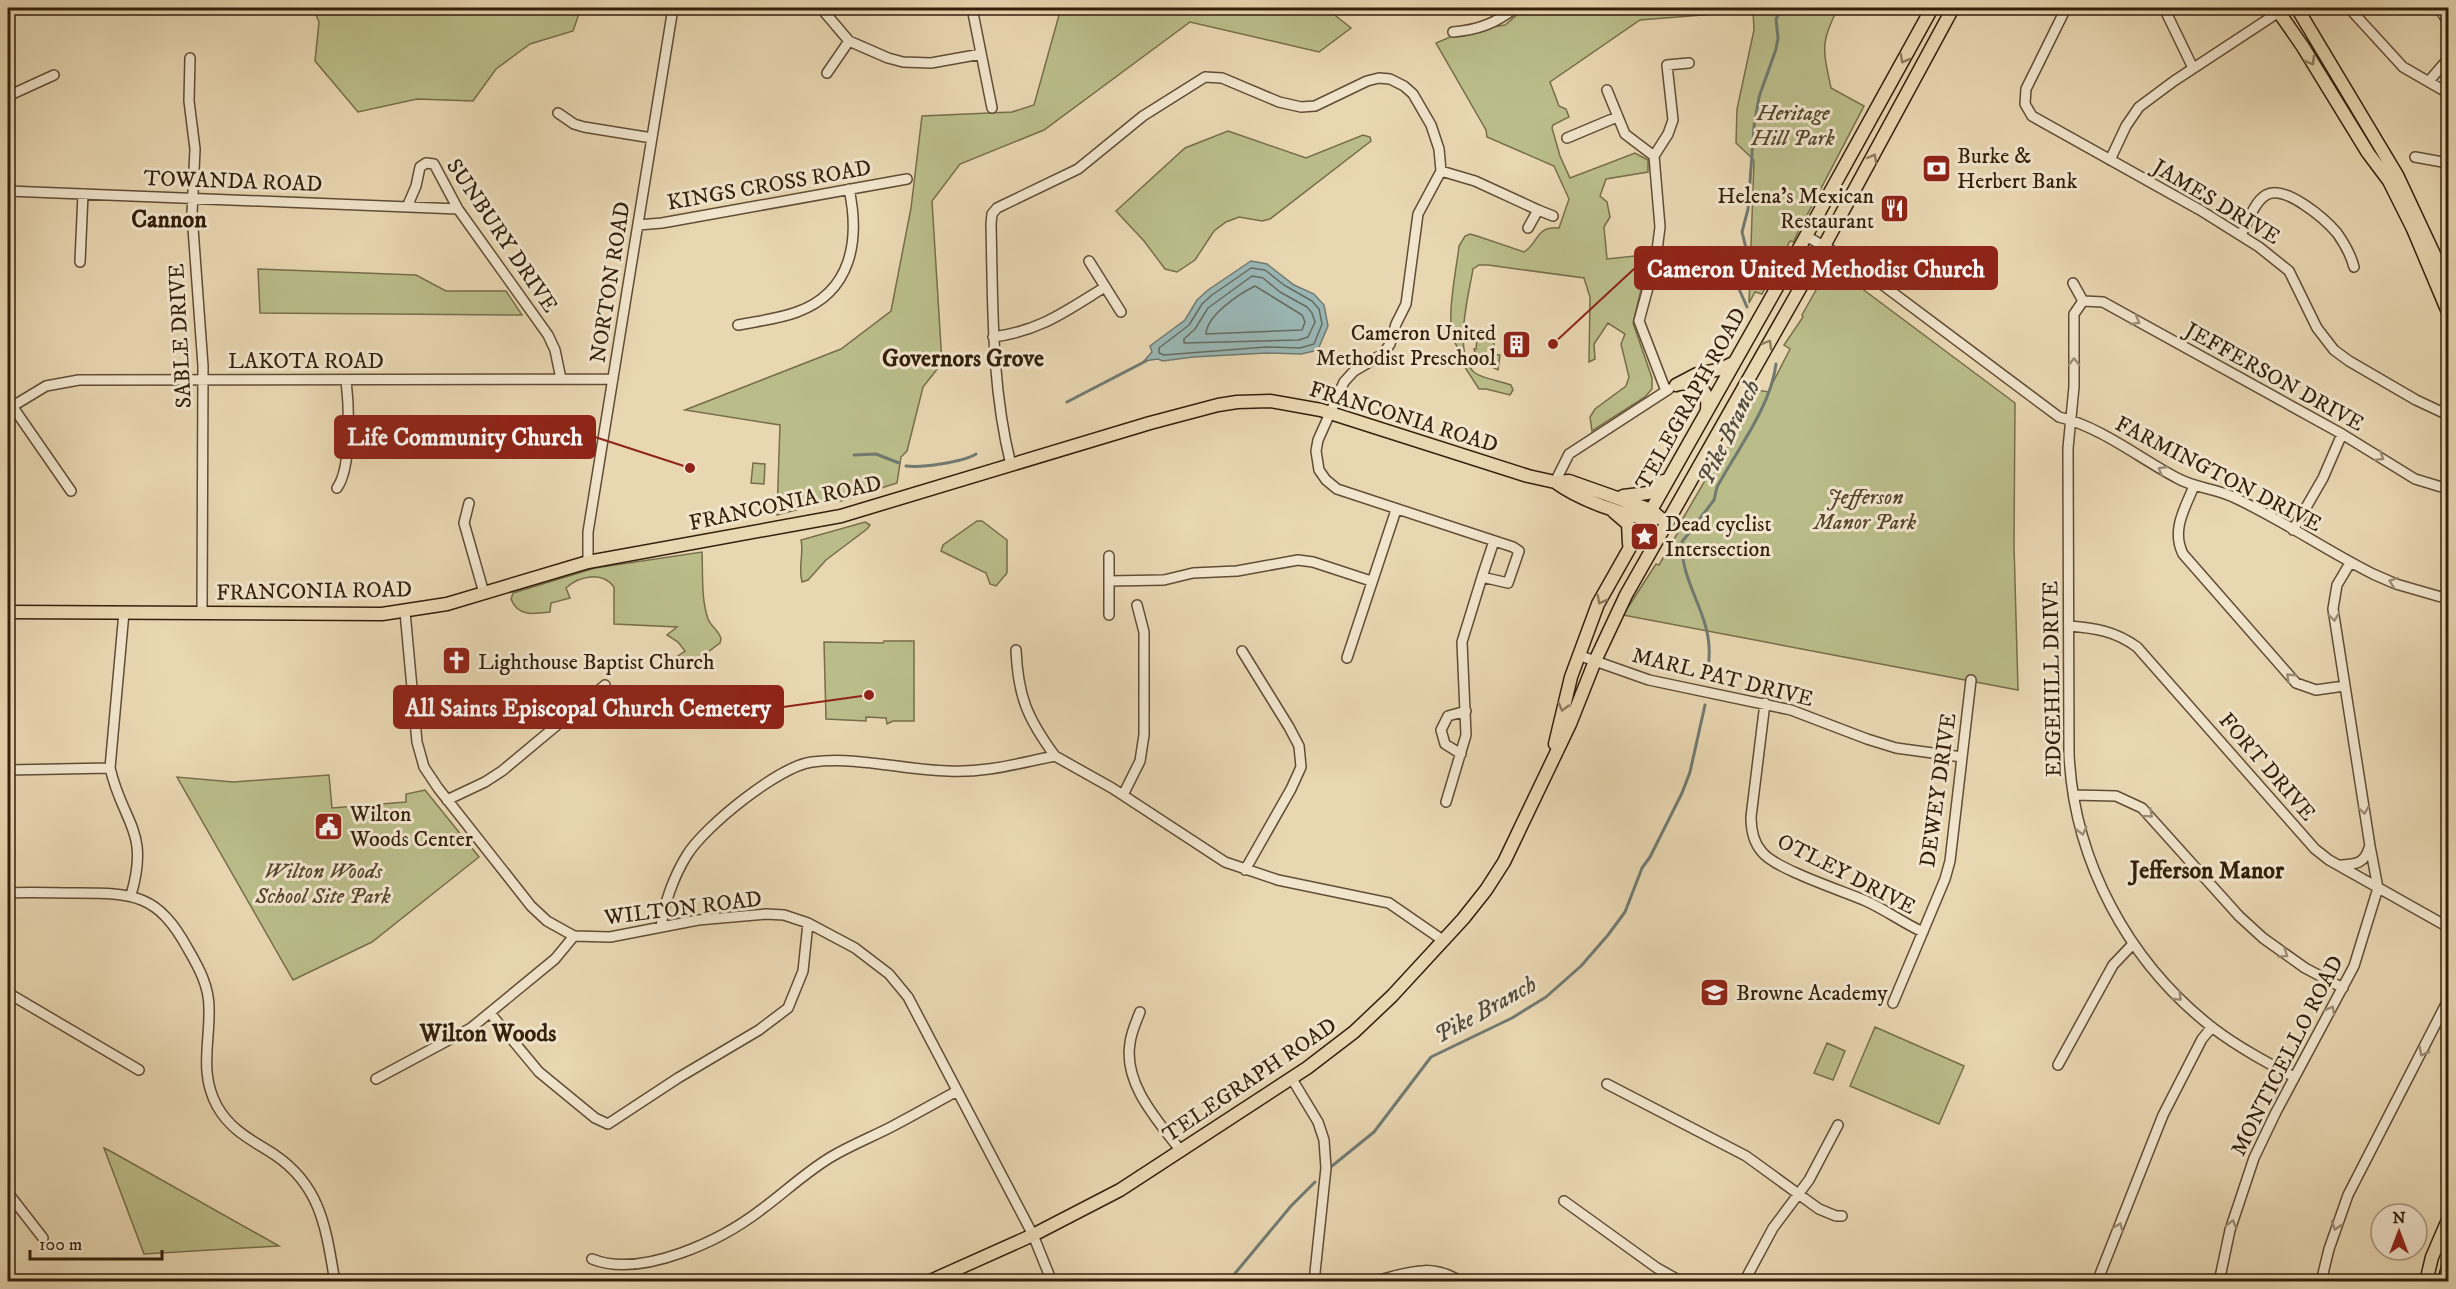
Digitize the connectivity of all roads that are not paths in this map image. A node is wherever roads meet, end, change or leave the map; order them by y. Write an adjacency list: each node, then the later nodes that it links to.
1 (673, 8): 30 (street, NORTON ROAD)
2 (820, 8): 15 (street)
3 (972, 8): 16 (street)
4 (1515, 8): 14 (street)
5 (1932, 8): 49 (main road, TELEGRAPH ROAD, one-way to 49)
6 (1953, 8): 50 (main road, TELEGRAPH ROAD, one-way to 6)
7 (2067, 8): 34 (street, JAMES DRIVE)
8 (2164, 8): 20 (street)
9 (2297, 8): 55 (main road)
10 (2349, 8): 23 (street)
11 (2439, 8): 13 (street)
12 (2280, 9): 20 (street); 59 (main road, one-way to 59)
13 (2448, 22)
14 (1453, 32)
15 (849, 41): 16 (street); 21 (street)
16 (981, 54): 27 (street)
17 (190, 58): 41 (street, SABLE DRIVE)
18 (2448, 59): 23 (street)
19 (1689, 63): 32 (street)
20 (2193, 68): 34 (street)
21 (827, 73)
22 (54, 75): 26 (street)
23 (2429, 81): 25 (street)
24 (1607, 90): 29 (street)
25 (2448, 93)
26 (8, 96)
27 (992, 108)
28 (558, 113): 30 (street)
29 (1617, 117): 31 (street); 32 (street)
30 (652, 138): 46 (street, NORTON ROAD)
31 (1567, 138)
32 (1654, 156): 67 (street)
33 (2415, 157): 35 (street)
34 (2110, 160): 48 (street, JAMES DRIVE)
35 (2448, 163)
36 (1441, 171): 44 (street); 61 (street); 70 (street)
37 (907, 179): 38 (street, KINGS CROSS ROAD)
38 (849, 189): 46 (street, KINGS CROSS ROAD); 60 (street)
39 (8, 190): 40 (street, TOWANDA ROAD)
40 (83, 194): 41 (street, TOWANDA ROAD); 52 (street)
41 (193, 198): 42 (street, TOWANDA ROAD); 63 (street, SABLE DRIVE)
42 (407, 207): 43 (street, TOWANDA ROAD); 43 (street, SUNBURY DRIVE)
43 (458, 209): 65 (street, SUNBURY DRIVE)
44 (1538, 210): 45 (street); 47 (street)
45 (1553, 216)
46 (638, 225): 66 (street, NORTON ROAD)
47 (1528, 228)
48 (2241, 235): 53 (street); 71 (street, JAMES DRIVE)
49 (1806, 236): 50 (street, FARMINGTON DRIVE); 62 (main road, TELEGRAPH ROAD)
50 (1824, 246): 72 (street, FARMINGTON DRIVE); 85 (main road, TELEGRAPH ROAD, one-way to 50)
51 (1089, 261): 56 (street)
52 (80, 262)
53 (2354, 267)
54 (2073, 283): 57 (street)
55 (2448, 284)
56 (1106, 287): 58 (street); 61 (street)
57 (2083, 301): 72 (street, EDGEHILL DRIVE, one-way to 57); 73 (street, JEFFERSON DRIVE, one-way to 73)
58 (1121, 312)
59 (2448, 312)
60 (738, 325)
61 (993, 337): 75 (street)
62 (1733, 363): 67 (main road); 69 (main road, TELEGRAPH ROAD)
63 (202, 380): 64 (street, LAKOTA ROAD); 68 (street, LAKOTA ROAD); 100 (street, SABLE DRIVE)
64 (346, 380): 65 (street, LAKOTA ROAD); 78 (street)
65 (561, 380): 66 (street, LAKOTA ROAD)
66 (613, 380): 90 (street, NORTON ROAD)
67 (1671, 388): 69 (main road); 76 (street)
68 (9, 405): 80 (street)
69 (1707, 409): 74 (main road, TELEGRAPH ROAD)
70 (1329, 412): 75 (main road, FRANCONIA ROAD); 76 (main road, FRANCONIA ROAD); 83 (street)
71 (2448, 415)
72 (2071, 420): 77 (street, FARMINGTON DRIVE, one-way to 72); 103 (street, EDGEHILL DRIVE)
73 (2342, 434): 79 (street, JEFFERSON DRIVE, one-way to 79); 86 (street)
74 (1686, 448): 81 (main road); 84 (main road, TELEGRAPH ROAD)
75 (1011, 465): 90 (main road, FRANCONIA ROAD)
76 (1555, 482): 81 (main road, FRANCONIA ROAD)
77 (2194, 486): 86 (street, FARMINGTON DRIVE); 111 (street, one-way to 77)
78 (337, 488)
79 (2448, 489)
80 (71, 491)
81 (1603, 499): 84 (main road, FRANCONIA ROAD); 88 (main road)
82 (469, 503): 95 (street)
83 (1396, 510): 87 (street); 94 (street)
84 (1648, 514): 85 (main road, FRANCONIA ROAD); 88 (main road, TELEGRAPH ROAD)
85 (1666, 523): 108 (main road, TELEGRAPH ROAD)
86 (2293, 530): 91 (street, FARMINGTON DRIVE)
87 (1494, 541): 92 (street); 92 (street)
88 (1629, 549): 106 (main road, TELEGRAPH ROAD, one-way to 106)
89 (1109, 556): 93 (street)
90 (588, 562): 95 (main road, FRANCONIA ROAD)
91 (2350, 562): 96 (street, FARMINGTON DRIVE, one-way to 91); 111 (street, MONTICELLO ROAD, one-way to 111)
92 (1482, 577): 113 (street)
93 (1109, 581): 94 (street); 102 (street)
94 (1371, 581): 107 (street)
95 (484, 593): 101 (main road, FRANCONIA ROAD)
96 (2448, 599)
97 (1137, 605): 120 (street)
98 (8, 612): 99 (main road, FRANCONIA ROAD)
99 (124, 612): 100 (main road, FRANCONIA ROAD); 118 (street)
100 (202, 612): 101 (main road, FRANCONIA ROAD)
101 (405, 612): 122 (street, WILTON ROAD)
102 (1109, 615)
103 (2069, 626): 121 (street, EDGEHILL DRIVE); 125 (street, FORT DRIVE)
104 (1016, 650): 115 (street)
105 (1242, 651): 126 (street)
106 (1578, 655): 108 (street, MARL PAT DRIVE); 117 (main road, TELEGRAPH ROAD, one-way to 117)
107 (1347, 658)
108 (1595, 661): 112 (street, MARL PAT DRIVE); 117 (main road, TELEGRAPH ROAD)
109 (1971, 680): 116 (street, DEWEY DRIVE)
110 (605, 685): 122 (street)
111 (2344, 686): 124 (street, MONTICELLO ROAD, one-way to 124)
112 (1765, 704): 116 (street, MARL PAT DRIVE); 133 (street, OTLEY DRIVE)
113 (1466, 711): 114 (street); 114 (street)
114 (1461, 754): 123 (street)
115 (1055, 756): 120 (street); 131 (street)
116 (1962, 757): 133 (street, DEWEY DRIVE)
117 (1552, 760): 135 (main road, TELEGRAPH ROAD)
118 (110, 768): 119 (street); 129 (street)
119 (8, 770)
120 (1123, 795): 126 (street)
121 (2074, 795): 136 (street, EDGEHILL DRIVE, one-way to 136); 137 (street, one-way to 137)
122 (447, 800): 134 (street, WILTON ROAD)
123 (1446, 802)
124 (2370, 846): 125 (street); 127 (street, MONTICELLO ROAD)
125 (2339, 865): 127 (street, FORT DRIVE)
126 (1245, 870): 135 (street)
127 (2378, 888): 132 (street, FORT DRIVE); 137 (street, MONTICELLO ROAD)
128 (8, 893): 129 (street)
129 (131, 895): 162 (street)
130 (808, 923): 131 (street, WILTON ROAD); 142 (street); 150 (street, WILTON ROAD)
131 (661, 927): 134 (street, WILTON ROAD)
132 (2448, 927)
133 (1923, 932): 140 (street, DEWEY DRIVE)
134 (574, 936): 142 (street)
135 (1444, 941): 148 (main road, TELEGRAPH ROAD)
136 (2132, 945): 143 (street, EDGEHILL DRIVE, one-way to 143); 144 (street)
137 (2343, 988): 146 (street, MONTICELLO ROAD, one-way to 137)
138 (8, 993): 145 (street)
139 (2448, 1000): 172 (street, one-way to 172)
140 (1893, 1003)
141 (1140, 1012): 152 (street)
142 (490, 1013): 147 (street)
143 (2212, 1027): 146 (street, EDGEHILL DRIVE); 170 (street, one-way to 143)
144 (2058, 1065)
145 (139, 1070)
146 (2294, 1077): 171 (street, MONTICELLO ROAD, one-way to 146)
147 (376, 1079)
148 (1292, 1079): 152 (main road, TELEGRAPH ROAD); 165 (street)
149 (1607, 1084): 154 (street)
150 (957, 1091): 158 (street, WILTON ROAD); 160 (street)
151 (1838, 1125): 154 (street)
152 (1180, 1151): 158 (main road, TELEGRAPH ROAD)
153 (8, 1193): 159 (street)
154 (1798, 1194): 156 (street); 169 (street)
155 (1564, 1201): 168 (street)
156 (1842, 1216)
157 (2448, 1220): 173 (main road)
158 (1033, 1234): 163 (main road, TELEGRAPH ROAD); 164 (street, WILTON ROAD)
159 (43, 1238)
160 (592, 1259)
161 (2448, 1267): 174 (main road)
162 (335, 1281)
163 (928, 1281)
164 (1052, 1281)
165 (1314, 1281)
166 (1371, 1281): 167 (street)
167 (1462, 1281)
168 (1682, 1281)
169 (1744, 1281)
170 (2097, 1281)
171 (2219, 1281)
172 (2321, 1281)
173 (2426, 1281)
174 (2444, 1281)

